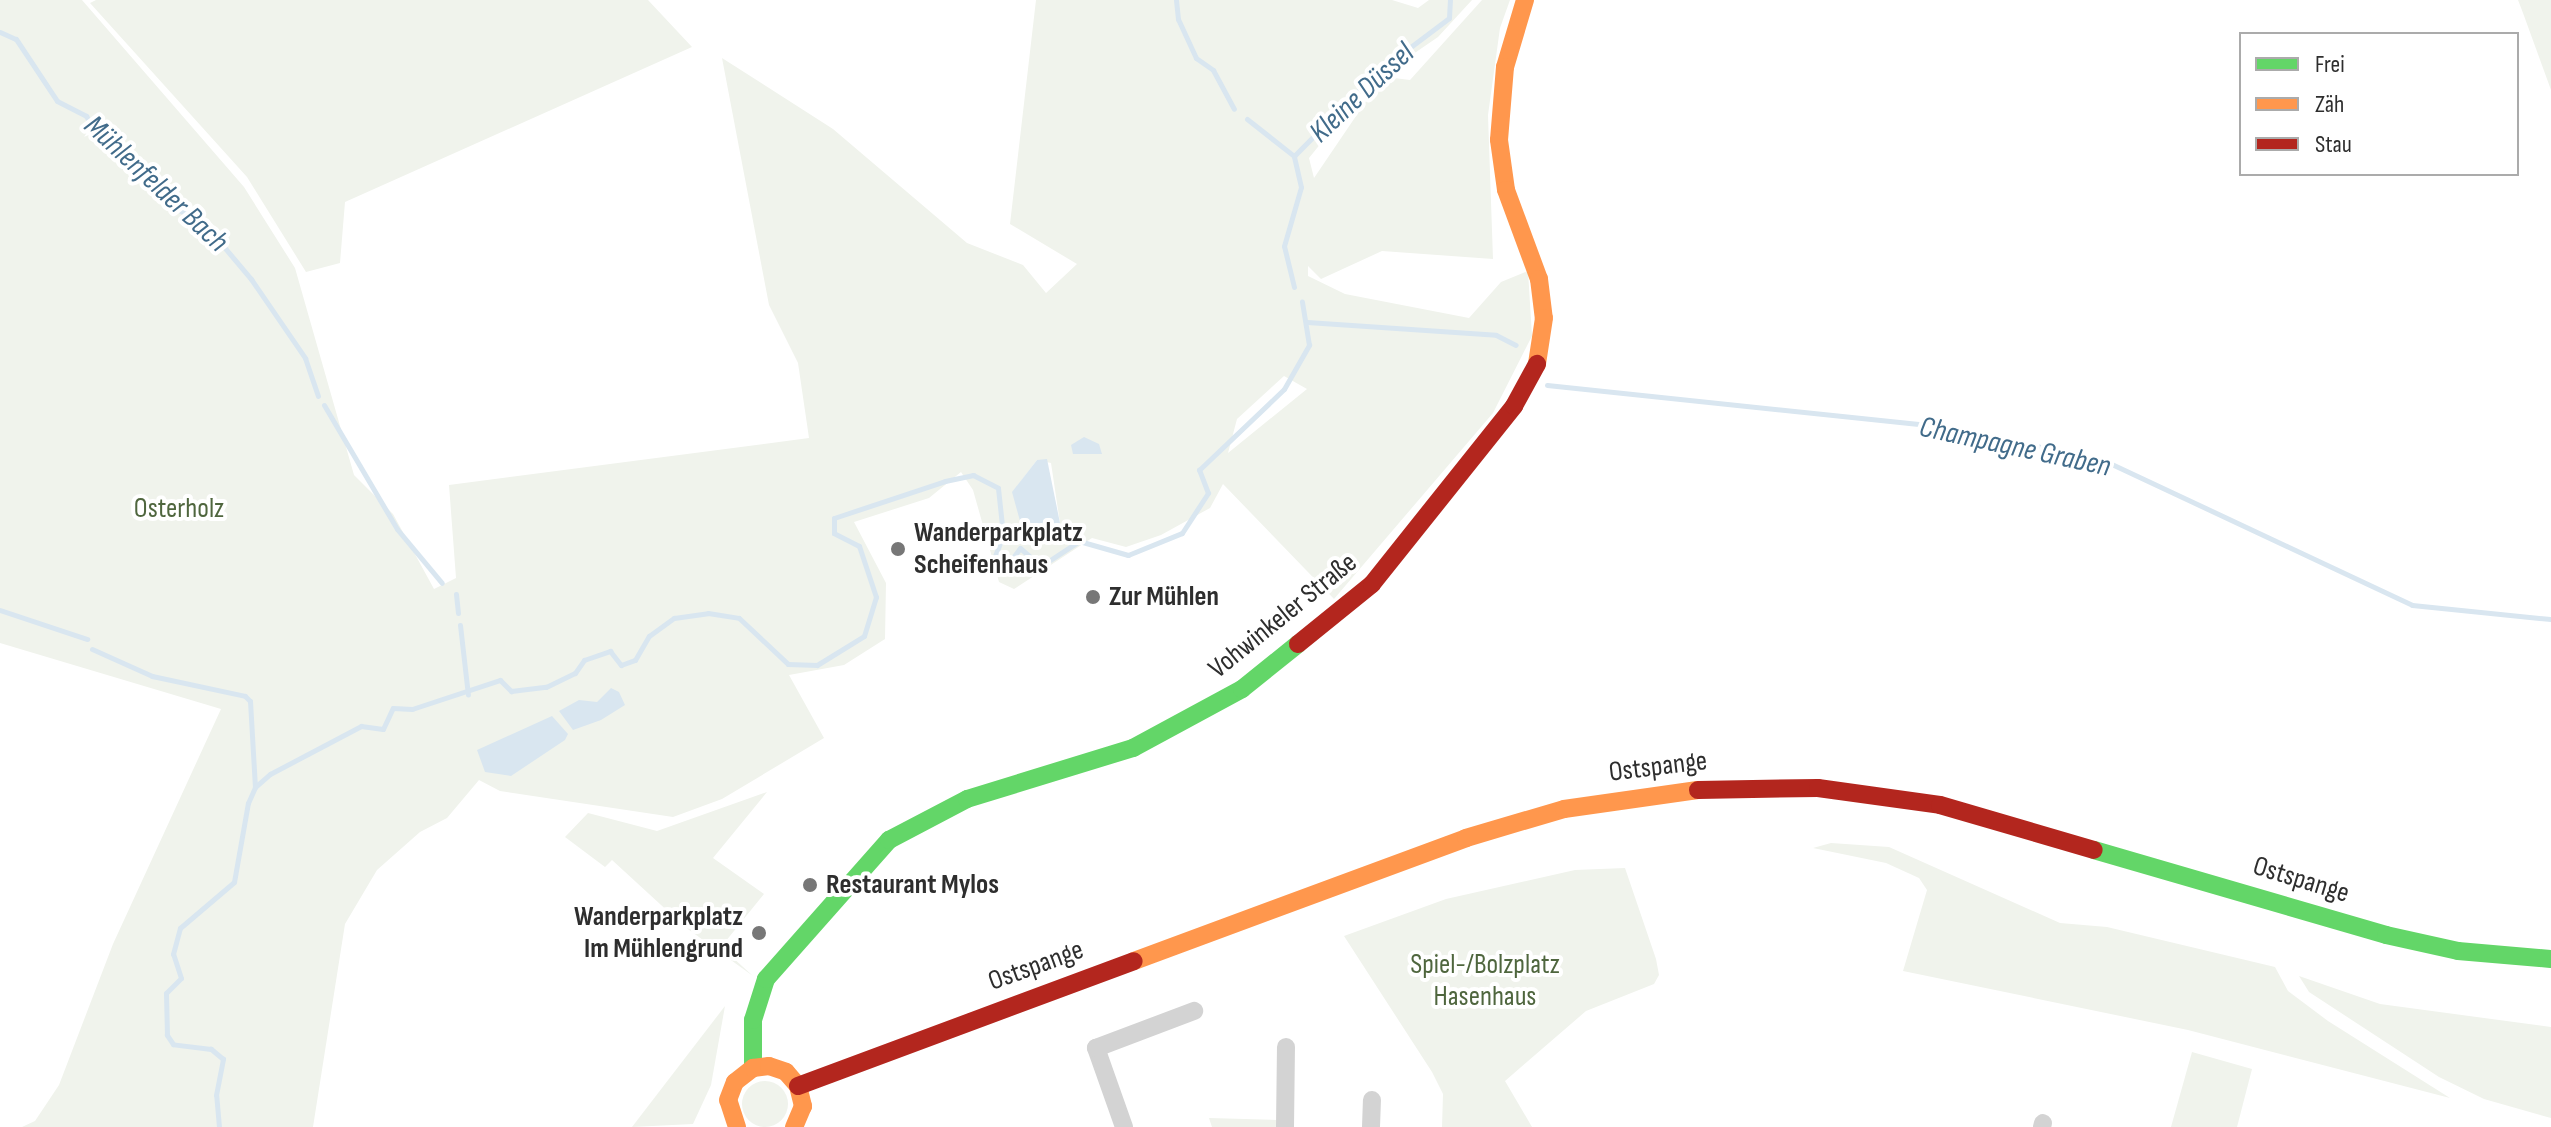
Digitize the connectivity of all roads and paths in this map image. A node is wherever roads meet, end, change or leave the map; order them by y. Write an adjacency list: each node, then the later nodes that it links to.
1 (1525, 0): 5 (main road, Vohwinkeler Straße)
2 (2551, 959): 6 (main road, Ostspange)
3 (1194, 1011): 10 (street)
4 (1286, 1047): 11 (street)
5 (753, 1068): 6 (main road); 8 (main road)
6 (798, 1086): 9 (main road)
7 (1372, 1100): 12 (street)
8 (730, 1125)
9 (797, 1125)
10 (1124, 1127)
11 (1285, 1127)
12 (1371, 1127)

